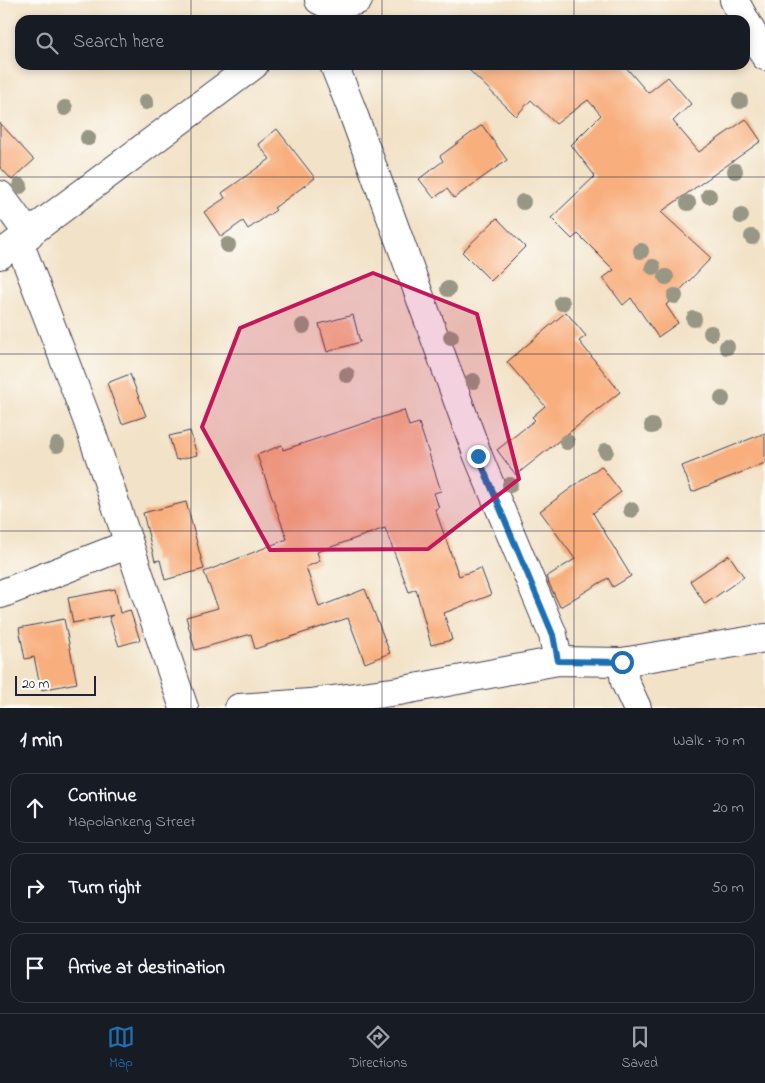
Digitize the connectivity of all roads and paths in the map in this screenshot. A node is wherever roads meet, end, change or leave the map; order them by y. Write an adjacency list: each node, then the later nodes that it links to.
1 (320, 0): 2 (street); 4 (street)
2 (358, 0)
3 (734, 0): 5 (street)
4 (316, 15)
5 (742, 15)
6 (750, 29): 7 (street)
7 (765, 56)
8 (247, 70): 11 (street)
9 (336, 70): 15 (street)
10 (0, 195): 11 (street)
11 (16, 244): 12 (street)
12 (128, 544): 13 (street); 18 (street)
13 (1, 594)
14 (765, 638): 16 (street)
15 (558, 661): 16 (street); 17 (street)
16 (622, 662): 20 (street)
17 (310, 705): 19 (street)
18 (184, 708)
19 (239, 708)
20 (637, 708)

